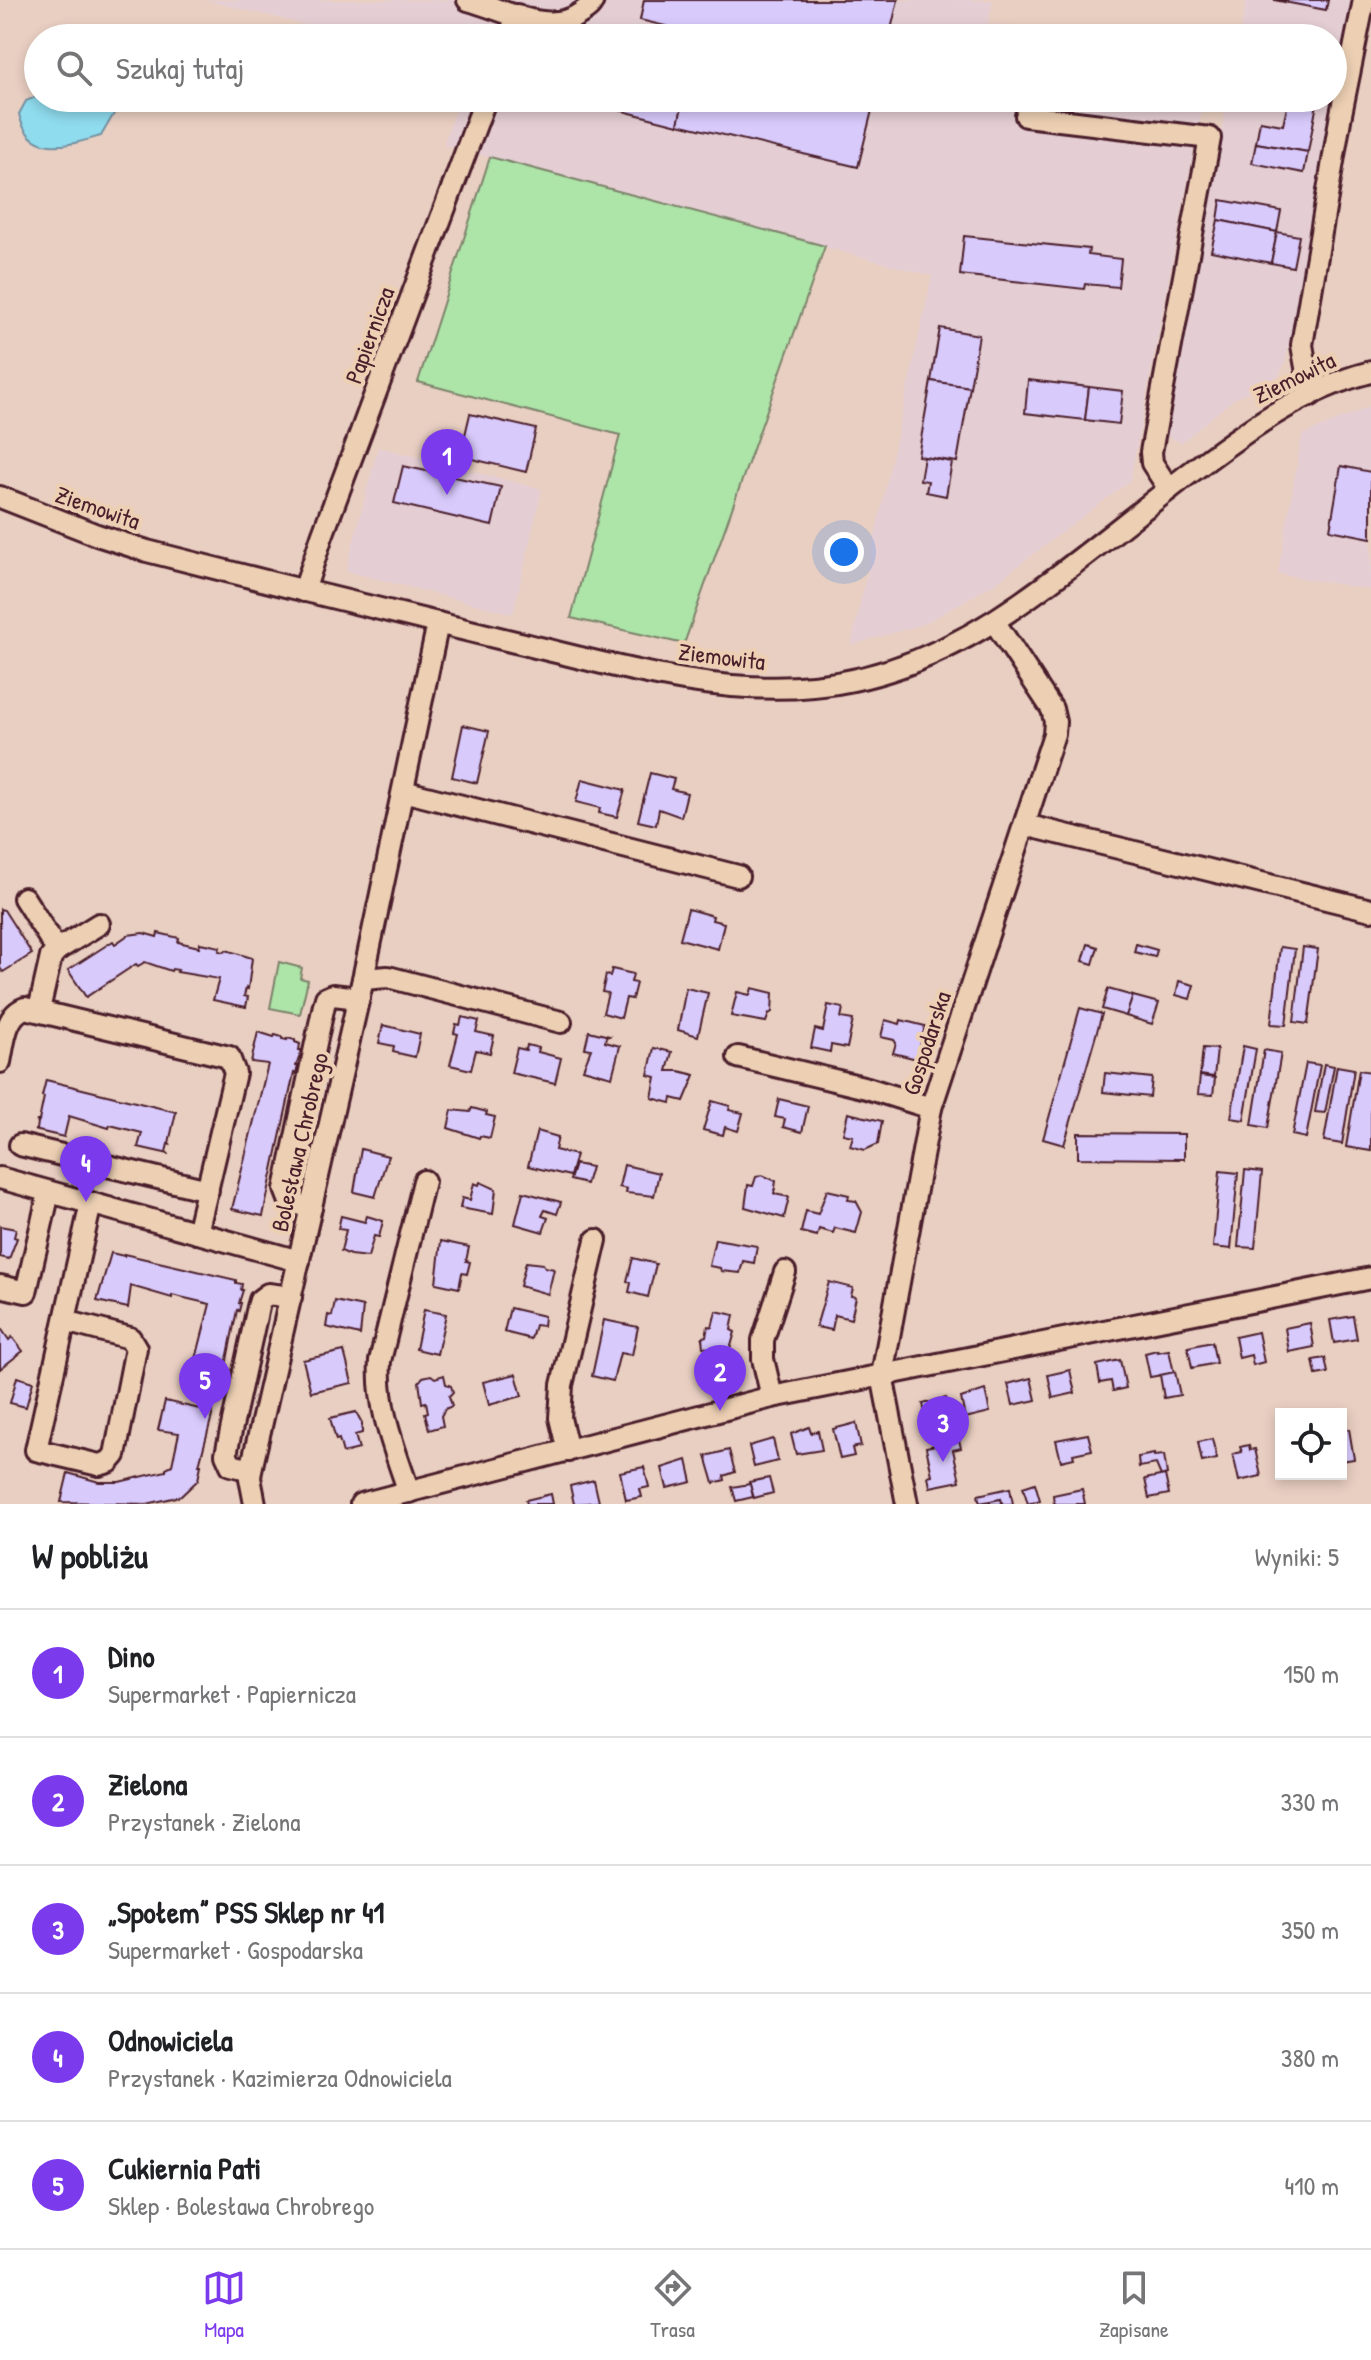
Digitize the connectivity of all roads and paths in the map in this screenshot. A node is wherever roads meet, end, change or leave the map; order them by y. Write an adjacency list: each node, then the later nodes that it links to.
1 (468, 0): 4 (street)
2 (593, 0): 4 (street)
3 (1364, 0): 6 (street)
4 (517, 15): 5 (street)
5 (514, 24)
6 (1347, 84)
7 (481, 112): 14 (street, Papiernicza)
8 (1341, 112): 11 (street)
9 (1026, 116): 12 (street)
10 (1371, 372): 11 (street, Ziemowita)
11 (1311, 395): 12 (street, Ziemowita)
12 (1169, 489): 15 (street, Ziemowita)
13 (0, 497): 14 (street, Ziemowita)
14 (304, 591): 16 (street, Ziemowita)
15 (994, 621): 16 (street, Ziemowita); 18 (street, Gospodarska)
16 (438, 623): 17 (street, Bolesława Chrobrego)
17 (403, 791): 19 (street); 24 (street, Bolesława Chrobrego)
18 (1025, 825): 21 (street); 29 (street, Gospodarska)
19 (738, 876)
20 (24, 898): 23 (street)
21 (1371, 910)
22 (99, 924): 23 (street)
23 (57, 950): 25 (street)
24 (361, 989): 26 (street); 36 (street, Bolesława Chrobrego); 36 (street)
25 (39, 1010): 28 (street); 33 (street)
26 (561, 1022)
27 (738, 1057): 29 (street)
28 (0, 1062)
29 (931, 1108): 45 (street, Gospodarska)
30 (20, 1145): 33 (street)
31 (0, 1178): 34 (street)
32 (424, 1181): 49 (street)
33 (208, 1190): 37 (street)
34 (49, 1192): 35 (street); 42 (street)
35 (91, 1203): 37 (street); 44 (street)
36 (311, 1208): 39 (street, Bolesława Chrobrego)
37 (197, 1233): 39 (street)
38 (596, 1240): 47 (street)
39 (299, 1261): 43 (street, Bolesława Chrobrego)
40 (785, 1272): 46 (street)
41 (1371, 1278): 45 (street)
42 (0, 1286)
43 (291, 1297): 48 (street, Bolesława Chrobrego); 48 (street)
44 (65, 1321): 44 (street)
45 (882, 1375): 46 (street); 52 (street, Gospodarska)
46 (772, 1397): 47 (street)
47 (568, 1451): 49 (street)
48 (251, 1470): 50 (street, Bolesława Chrobrego)
49 (409, 1492): 51 (street)
50 (255, 1504)
51 (361, 1504)
52 (907, 1504)

